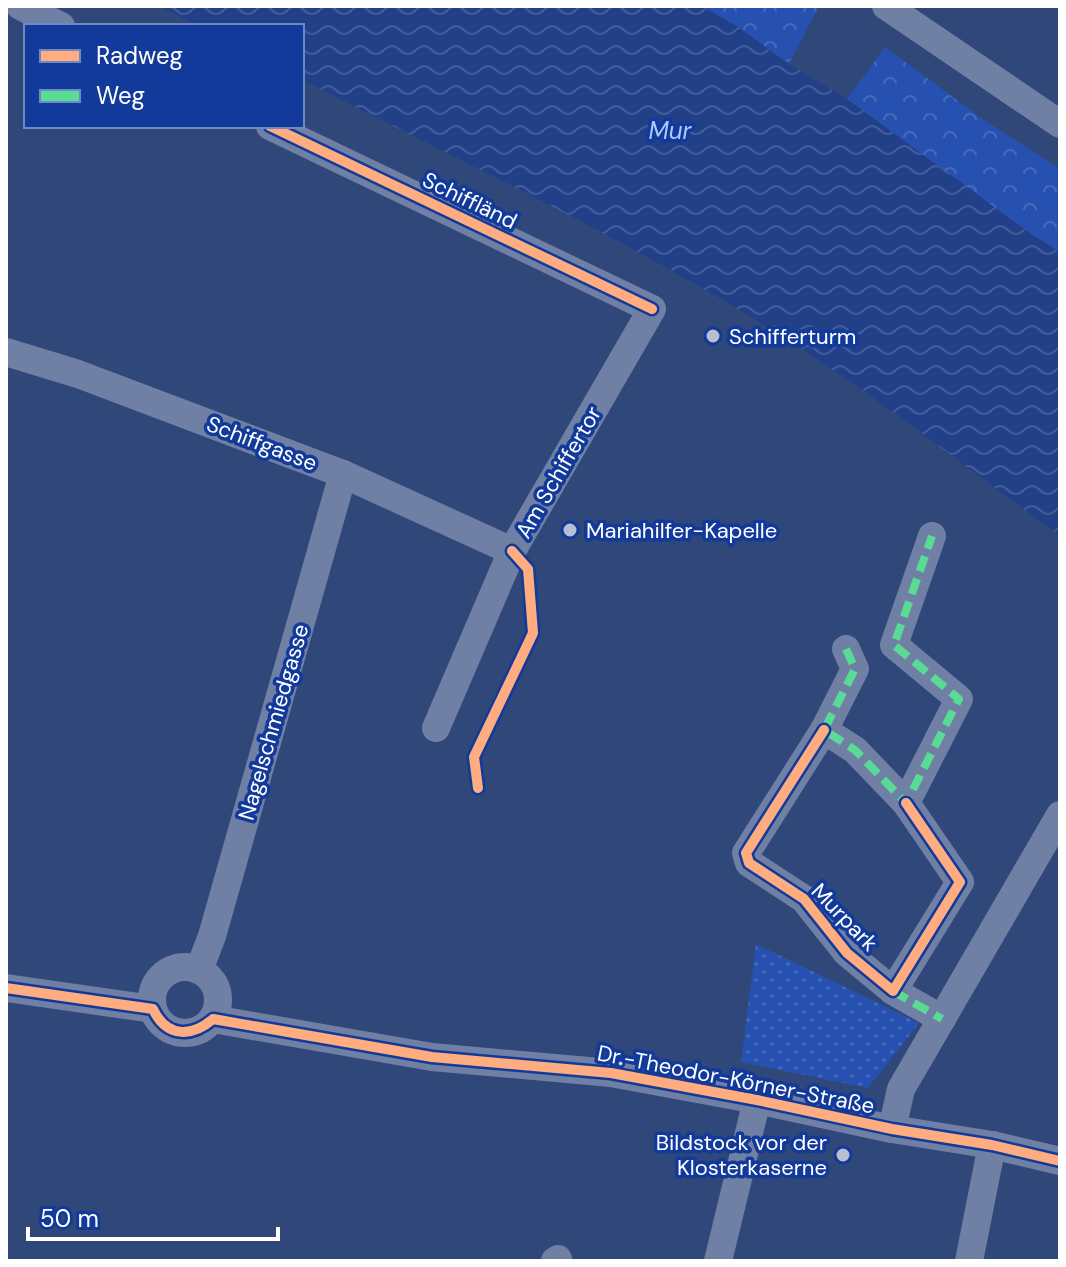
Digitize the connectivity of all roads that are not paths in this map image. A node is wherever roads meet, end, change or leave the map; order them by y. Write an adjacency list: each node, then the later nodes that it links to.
1 (20, 6): 3 (street)
2 (886, 6): 4 (street)
3 (57, 24)
4 (1060, 124)
5 (274, 128): 6 (street, Schiffländ)
6 (652, 309): 10 (street, Am Schiffertor)
7 (6, 352): 8 (street, Schiffgasse)
8 (343, 474): 10 (street, Schiffgasse); 16 (street, Nagelschmiedgasse)
9 (932, 536): 14 (street)
10 (512, 551): 12 (street, Am Schiffertor)
11 (846, 649): 13 (street, Murpark)
12 (436, 728)
13 (824, 730): 14 (street); 18 (street, Murpark)
14 (906, 803): 18 (street)
15 (1060, 815): 21 (street)
16 (199, 970): 19 (street); 20 (street)
17 (6, 988): 19 (street)
18 (893, 991): 21 (street)
19 (153, 1009): 20 (street)
20 (213, 1019): 22 (street, Dr.-Theodor-Körner-Straße)
21 (942, 1019): 23 (street)
22 (757, 1100): 23 (street, Dr.-Theodor-Körner-Straße); 26 (street)
23 (892, 1129): 24 (street, Dr.-Theodor-Körner-Straße)
24 (992, 1145): 25 (street, Dr.-Theodor-Körner-Straße); 27 (street)
25 (1060, 1161)
26 (718, 1261)
27 (969, 1261)

